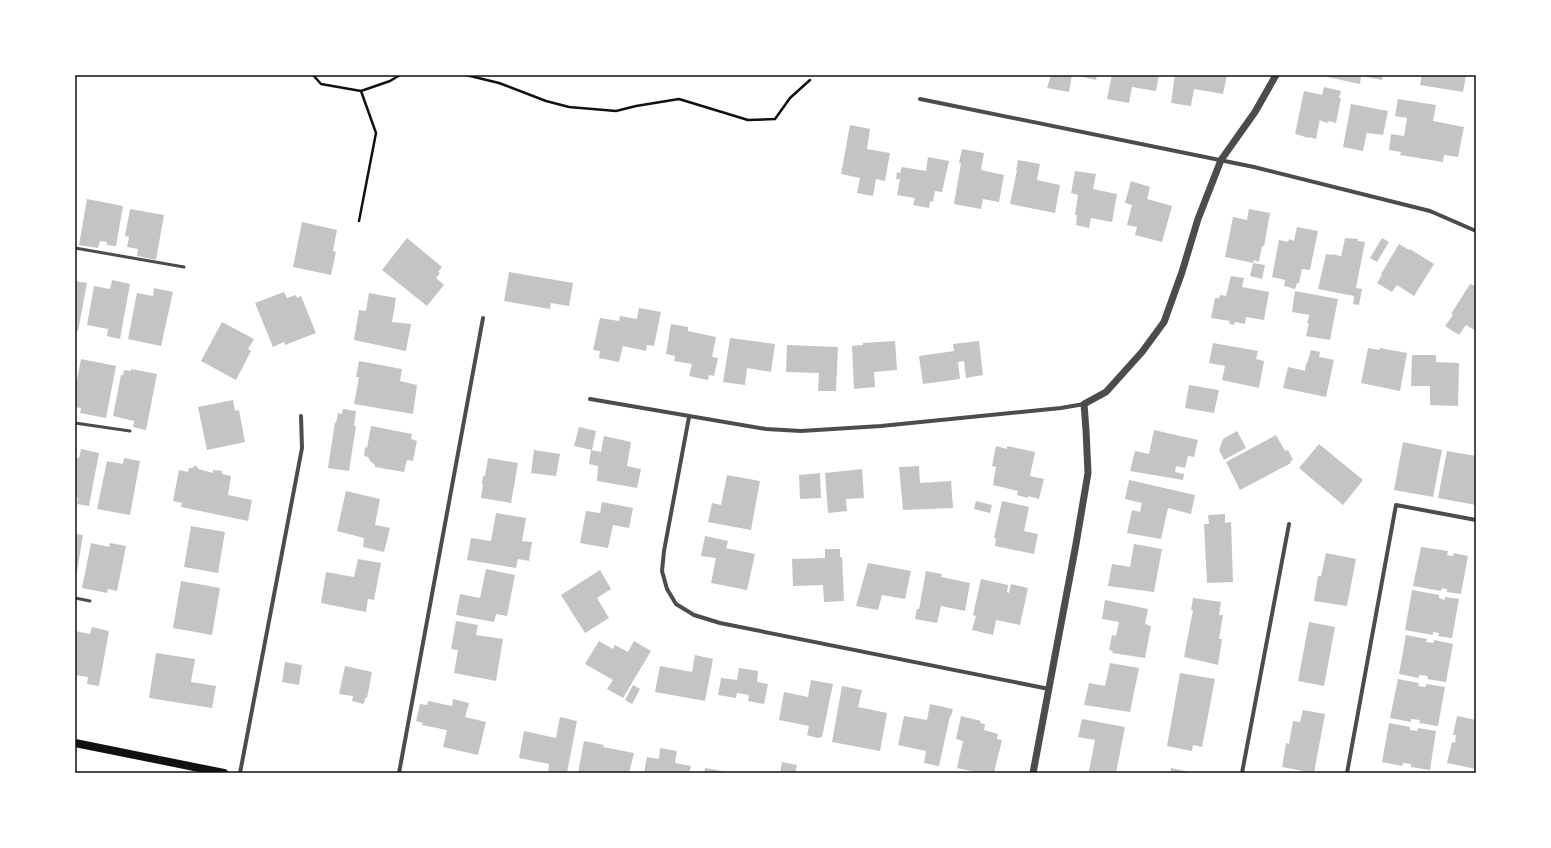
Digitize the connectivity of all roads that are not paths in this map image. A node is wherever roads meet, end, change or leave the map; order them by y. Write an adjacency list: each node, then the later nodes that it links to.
1 (1276, 75): 3 (street)
2 (920, 99): 3 (street)
3 (1221, 160): 4 (street); 9 (street)
4 (1476, 231)
5 (75, 248): 6 (lane)
6 (184, 267)
7 (483, 318): 22 (street)
8 (590, 398): 11 (street)
9 (1084, 404): 11 (street); 18 (street)
10 (300, 416): 21 (street)
11 (689, 416): 18 (street)
12 (75, 423): 13 (lane)
13 (130, 431)
14 (1476, 520): 25 (street)
15 (1288, 524): 24 (street)
16 (75, 598): 17 (lane)
17 (90, 601)
18 (1049, 689): 23 (street)
19 (75, 743): 20 (main road)
20 (224, 773)
21 (240, 773)
22 (399, 773)
23 (1033, 773)
24 (1242, 773)
25 (1347, 773)

